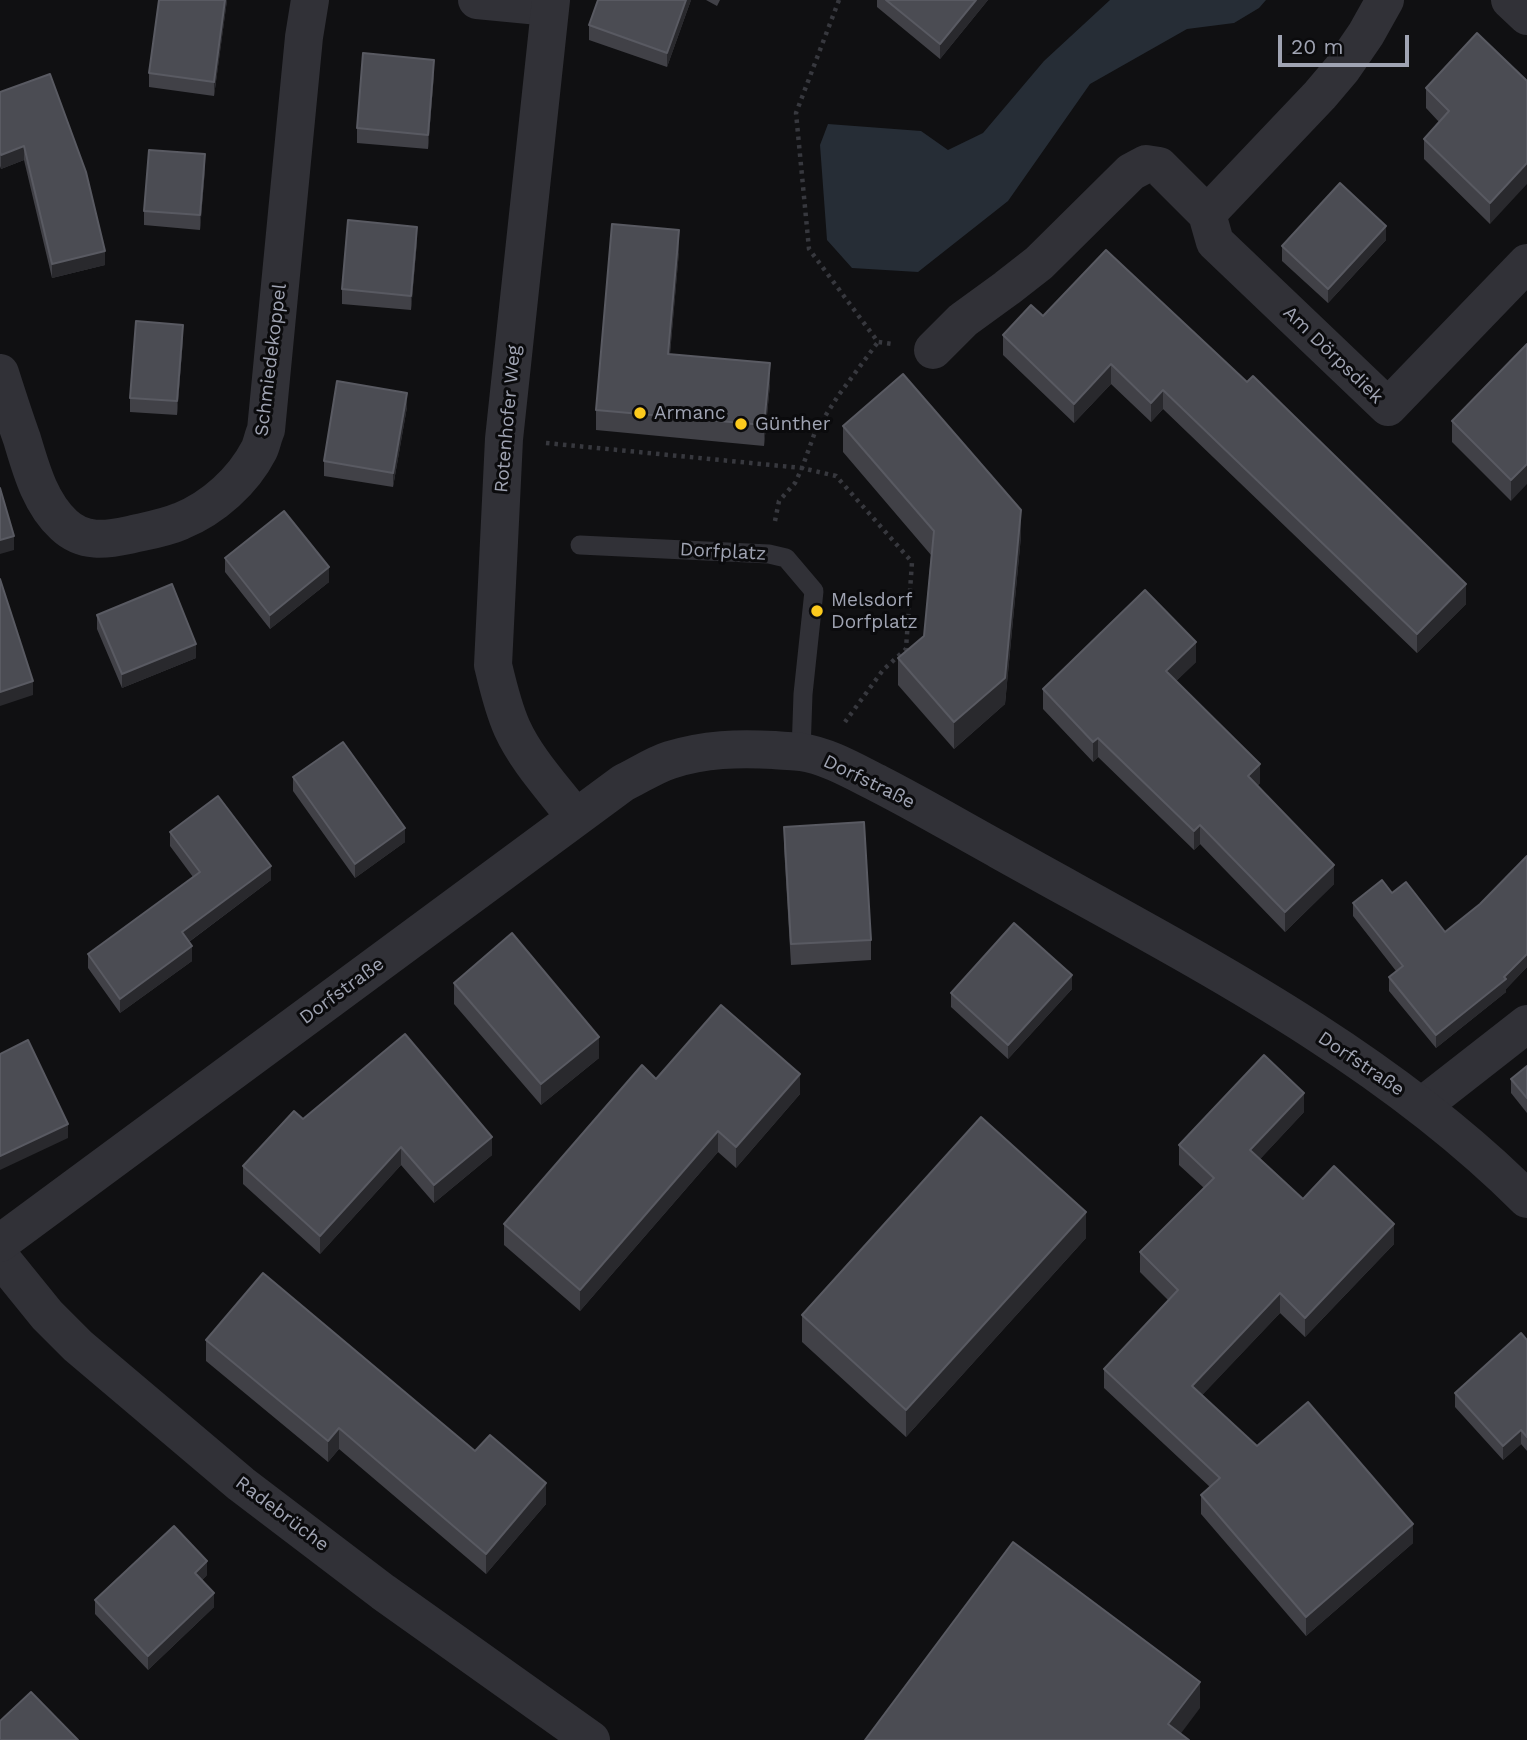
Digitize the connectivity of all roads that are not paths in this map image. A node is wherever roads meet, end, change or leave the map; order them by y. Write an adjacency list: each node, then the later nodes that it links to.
1 (310, 0): 10 (street, Schmiedekoppel)
2 (477, 0): 5 (street)
3 (1385, 0): 7 (street)
4 (1510, 0): 6 (street)
5 (551, 4): 13 (street, Rotenhofer Weg)
6 (1527, 16)
7 (1207, 214): 8 (street, Am Dörpsdiek); 9 (street, Am Dörpsdiek)
8 (1527, 263)
9 (933, 350)
10 (0, 373)
11 (580, 545): 12 (lane, Dorfplatz)
12 (801, 752): 13 (street, Dorfstraße); 15 (street, Dorfstraße)
13 (575, 817): 17 (street, Dorfstraße)
14 (1527, 1024): 15 (street)
15 (1422, 1106): 16 (street, Dorfstraße)
16 (1527, 1199)
17 (0, 1243)
18 (0, 1257): 19 (street, Radebrüche)
19 (591, 1740)

